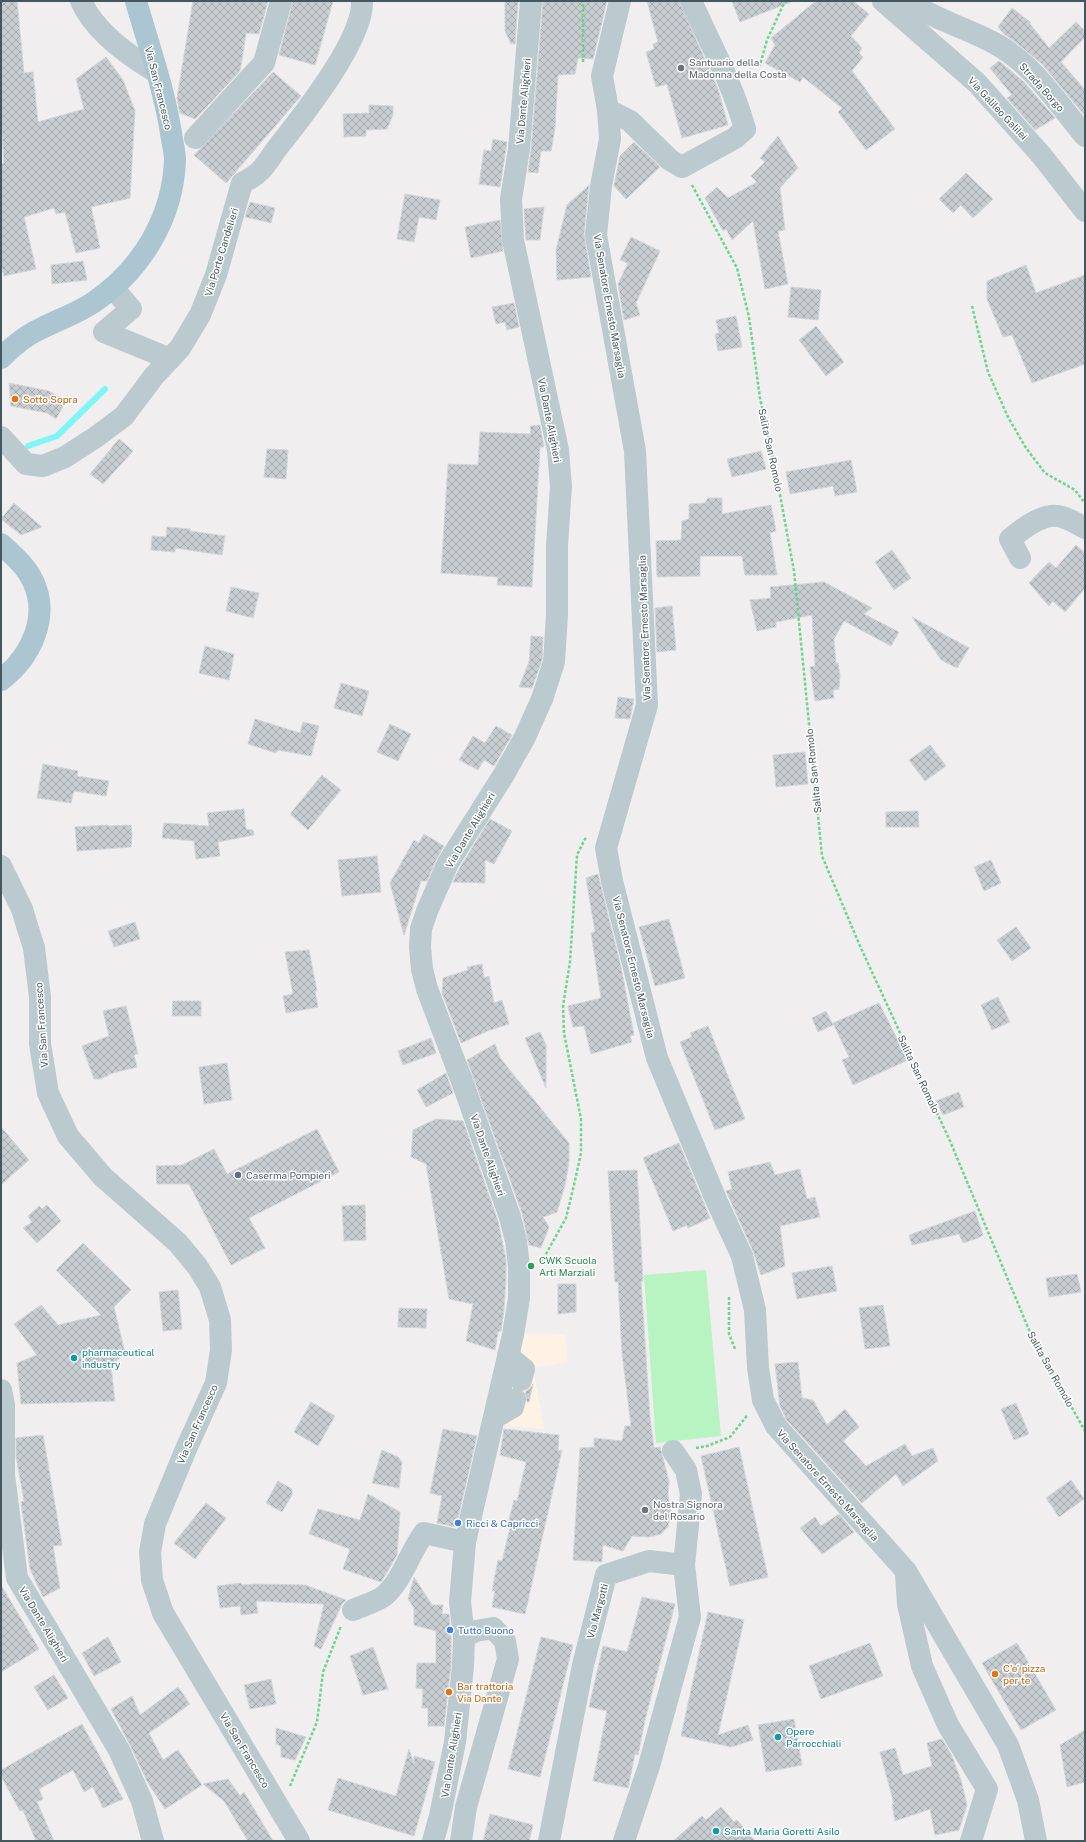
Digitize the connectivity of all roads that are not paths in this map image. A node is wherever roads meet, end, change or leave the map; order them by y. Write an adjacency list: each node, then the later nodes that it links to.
1 (80, 1): 10 (street)
2 (136, 1): 10 (main road, Via San Francesco)
3 (281, 1): 13 (street)
4 (362, 1): 16 (street, Via Porte Candelieri)
5 (531, 1): 24 (street, Via Dante Alighieri)
6 (620, 1): 11 (street, Via Senatore Ernesto Marsaglia)
7 (691, 1): 11 (street)
8 (882, 1): 14 (street, Via Galileo Galilei)
9 (908, 1): 12 (street, Strada Borgo)
10 (156, 72): 15 (main road, Via San Francesco)
11 (608, 110): 30 (street, Via Senatore Ernesto Marsaglia)
12 (1085, 136)
13 (195, 138)
14 (1085, 211)
15 (113, 288): 16 (street); 17 (main road, Via San Francesco)
16 (162, 356): 18 (street, Via Porte Candelieri)
17 (1, 358)
18 (1, 438)
19 (1085, 528): 21 (street)
20 (6, 551): 22 (main road)
21 (1020, 558)
22 (7, 675)
23 (1, 866): 34 (street, Via San Francesco)
24 (508, 1356): 26 (street, Via Dante Alighieri); 26 (street)
25 (1, 1390): 33 (street, Via Dante Alighieri)
26 (494, 1418): 28 (street, Via Dante Alighieri)
27 (673, 1451): 29 (street)
28 (465, 1542): 31 (street); 32 (street, Via Dante Alighieri)
29 (684, 1565): 37 (street, Via Margotti); 38 (street)
30 (906, 1571): 39 (street); 40 (street, Via Senatore Ernesto Marsaglia)
31 (353, 1610)
32 (464, 1637): 35 (street, Via Dante Alighieri); 36 (street)
33 (153, 1841)
34 (299, 1841)
35 (433, 1841)
36 (461, 1841)
37 (549, 1841)
38 (624, 1841)
39 (971, 1841)
40 (1036, 1841)

